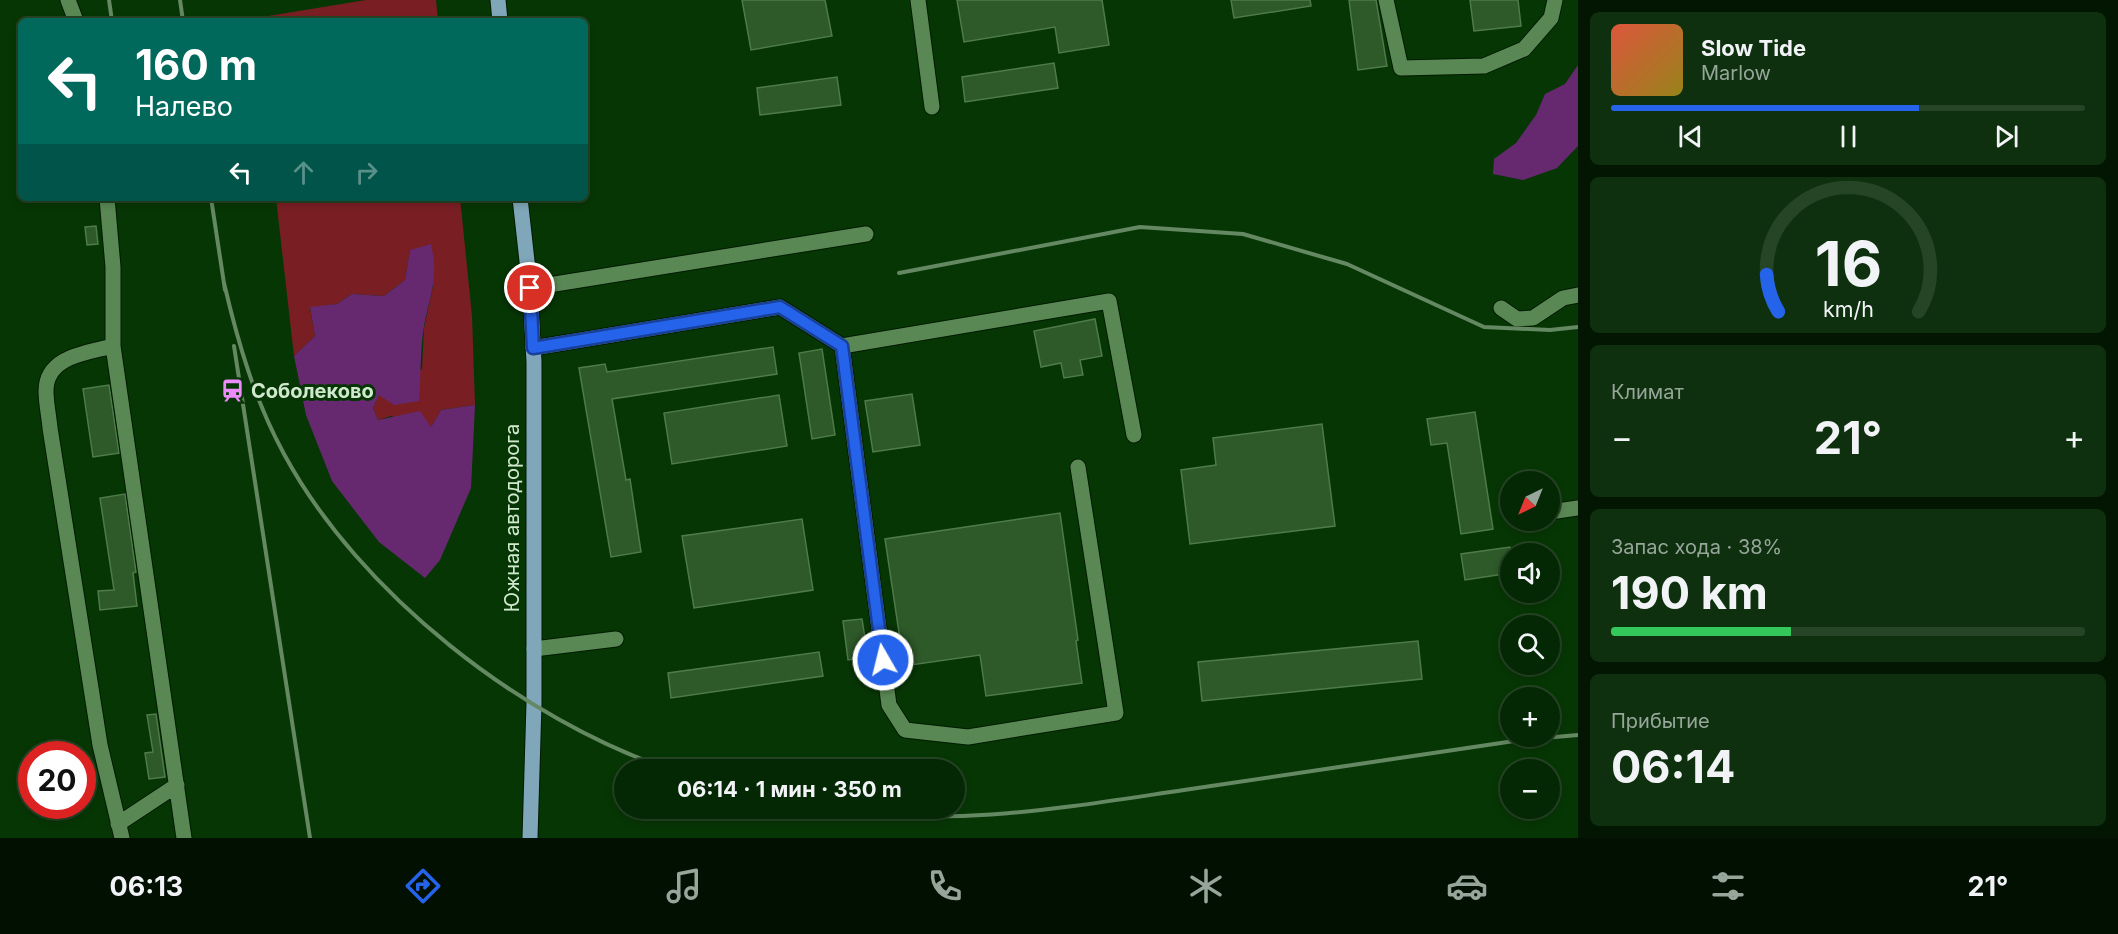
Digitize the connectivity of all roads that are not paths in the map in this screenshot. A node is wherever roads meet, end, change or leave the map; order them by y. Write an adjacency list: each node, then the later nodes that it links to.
1 (68, 0): 6 (lane)
2 (498, 0): 7 (main road)
3 (918, 0): 8 (lane)
4 (1386, 0): 5 (lane)
5 (1555, 0)
6 (75, 18)
7 (500, 18)
8 (932, 107)
9 (107, 201): 15 (lane)
10 (520, 201): 12 (main road, Южная автодорога)
11 (866, 234): 12 (lane)
12 (530, 288): 17 (main road, Южная автодорога)
13 (1578, 295): 14 (lane)
14 (1501, 308)
15 (113, 346): 24 (lane); 25 (lane)
16 (842, 346): 17 (lane); 18 (lane); 19 (lane)
17 (533, 348): 23 (main road, Южная автодорога)
18 (1134, 435)
19 (1078, 467)
20 (1578, 508): 21 (lane)
21 (1560, 511)
22 (616, 639): 23 (lane)
23 (534, 650): 27 (main road, Южная автодорога)
24 (177, 785): 25 (lane); 26 (lane)
25 (120, 831)
26 (184, 838)
27 (530, 838)

